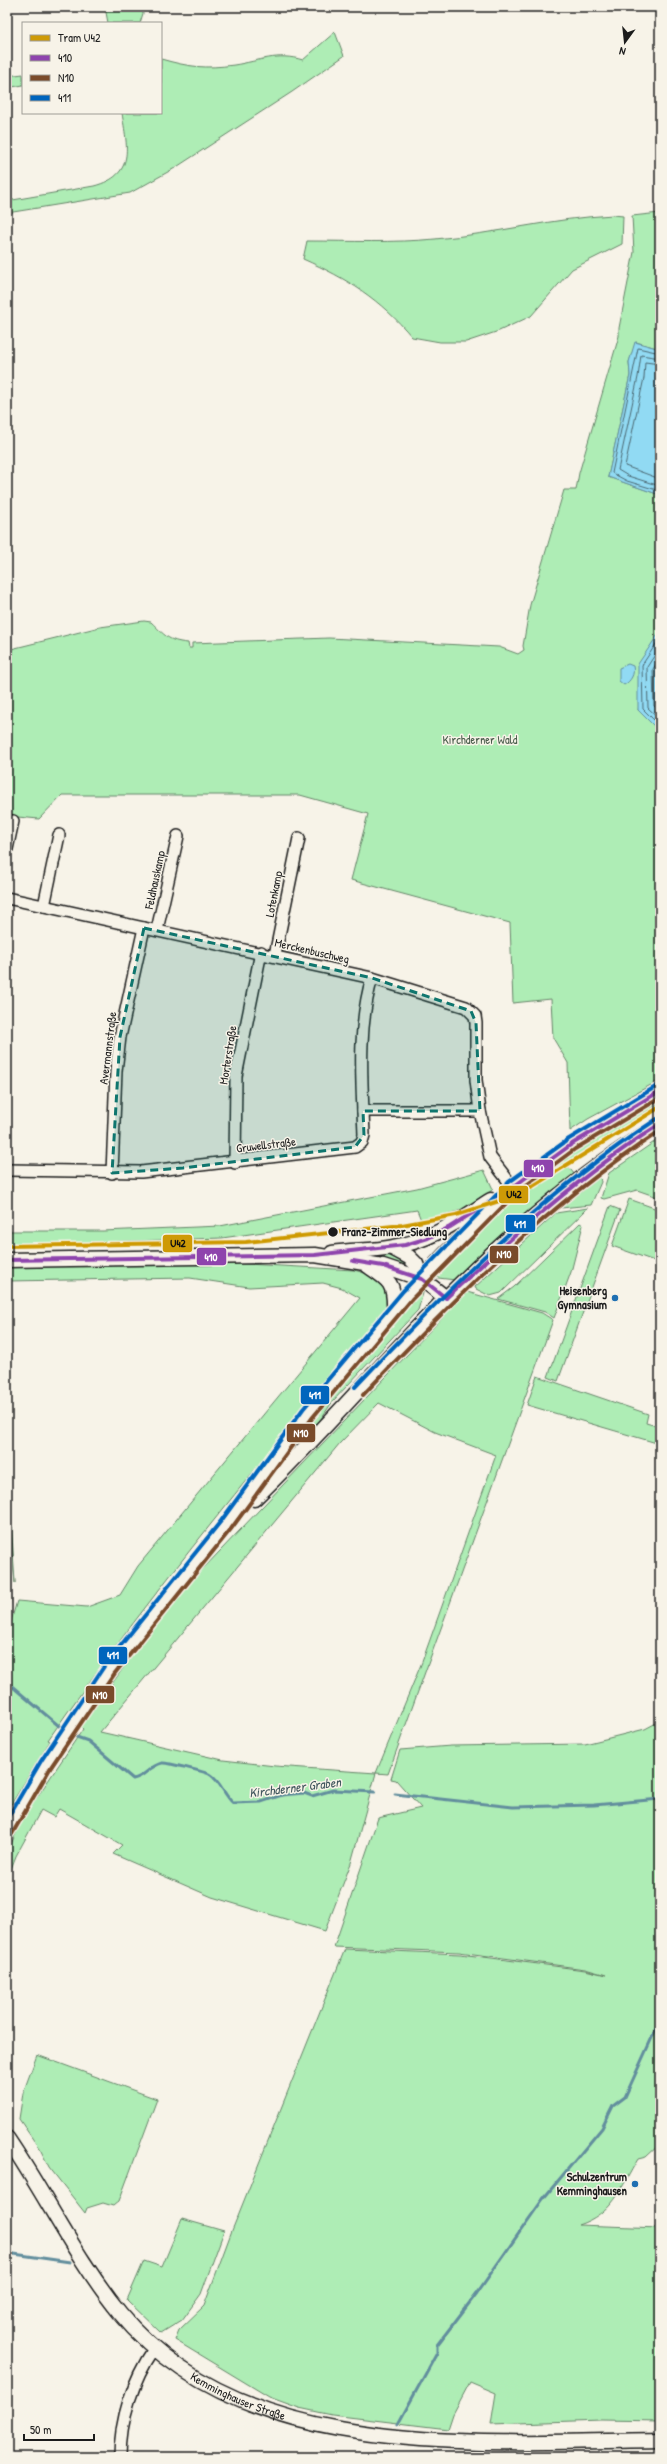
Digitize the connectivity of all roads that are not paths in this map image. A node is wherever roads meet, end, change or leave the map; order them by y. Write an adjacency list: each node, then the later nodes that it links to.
1 (13, 821): 5 (street)
2 (59, 835): 7 (street)
3 (178, 836): 9 (street, Feldhauskamp)
4 (299, 838): 11 (street, Lotenkamp)
5 (7, 849)
6 (7, 898): 7 (street, Merckenbuschweg)
7 (44, 906): 8 (street, Merckenbuschweg)
8 (144, 928): 9 (street, Merckenbuschweg); 19 (street, Avermannstraße)
9 (157, 930): 10 (street, Merckenbuschweg)
10 (261, 952): 11 (street, Merckenbuschweg); 17 (street, Morterstraße)
11 (275, 955): 12 (street, Merckenbuschweg)
12 (372, 978): 14 (street, Gruwellstraße); 15 (street, Merckenbuschweg)
13 (660, 1092): 20 (main road)
14 (363, 1111): 15 (street); 17 (street, Gruwellstraße)
15 (480, 1111): 20 (street, Merckenbuschweg)
16 (660, 1124): 26 (main road)
17 (235, 1163): 19 (street, Gruwellstraße)
18 (7, 1170): 19 (street, Gruwellstraße)
19 (112, 1173)
20 (513, 1186): 21 (main road); 25 (main road)
21 (392, 1248): 22 (main road); 25 (main road)
22 (315, 1255): 23 (main road); 24 (main road)
23 (7, 1260)
24 (362, 1262): 25 (main road); 27 (main road)
25 (422, 1279): 26 (main road); 27 (main road)
26 (446, 1298): 28 (main road)
27 (394, 1310): 28 (main road)
28 (226, 1526): 29 (main road)
29 (7, 1831)
30 (7, 2138): 31 (main road, Kemminghauser Straße)
31 (154, 2349): 32 (main road, Kemminghauser Straße); 33 (street)
32 (660, 2440)
33 (120, 2457)

